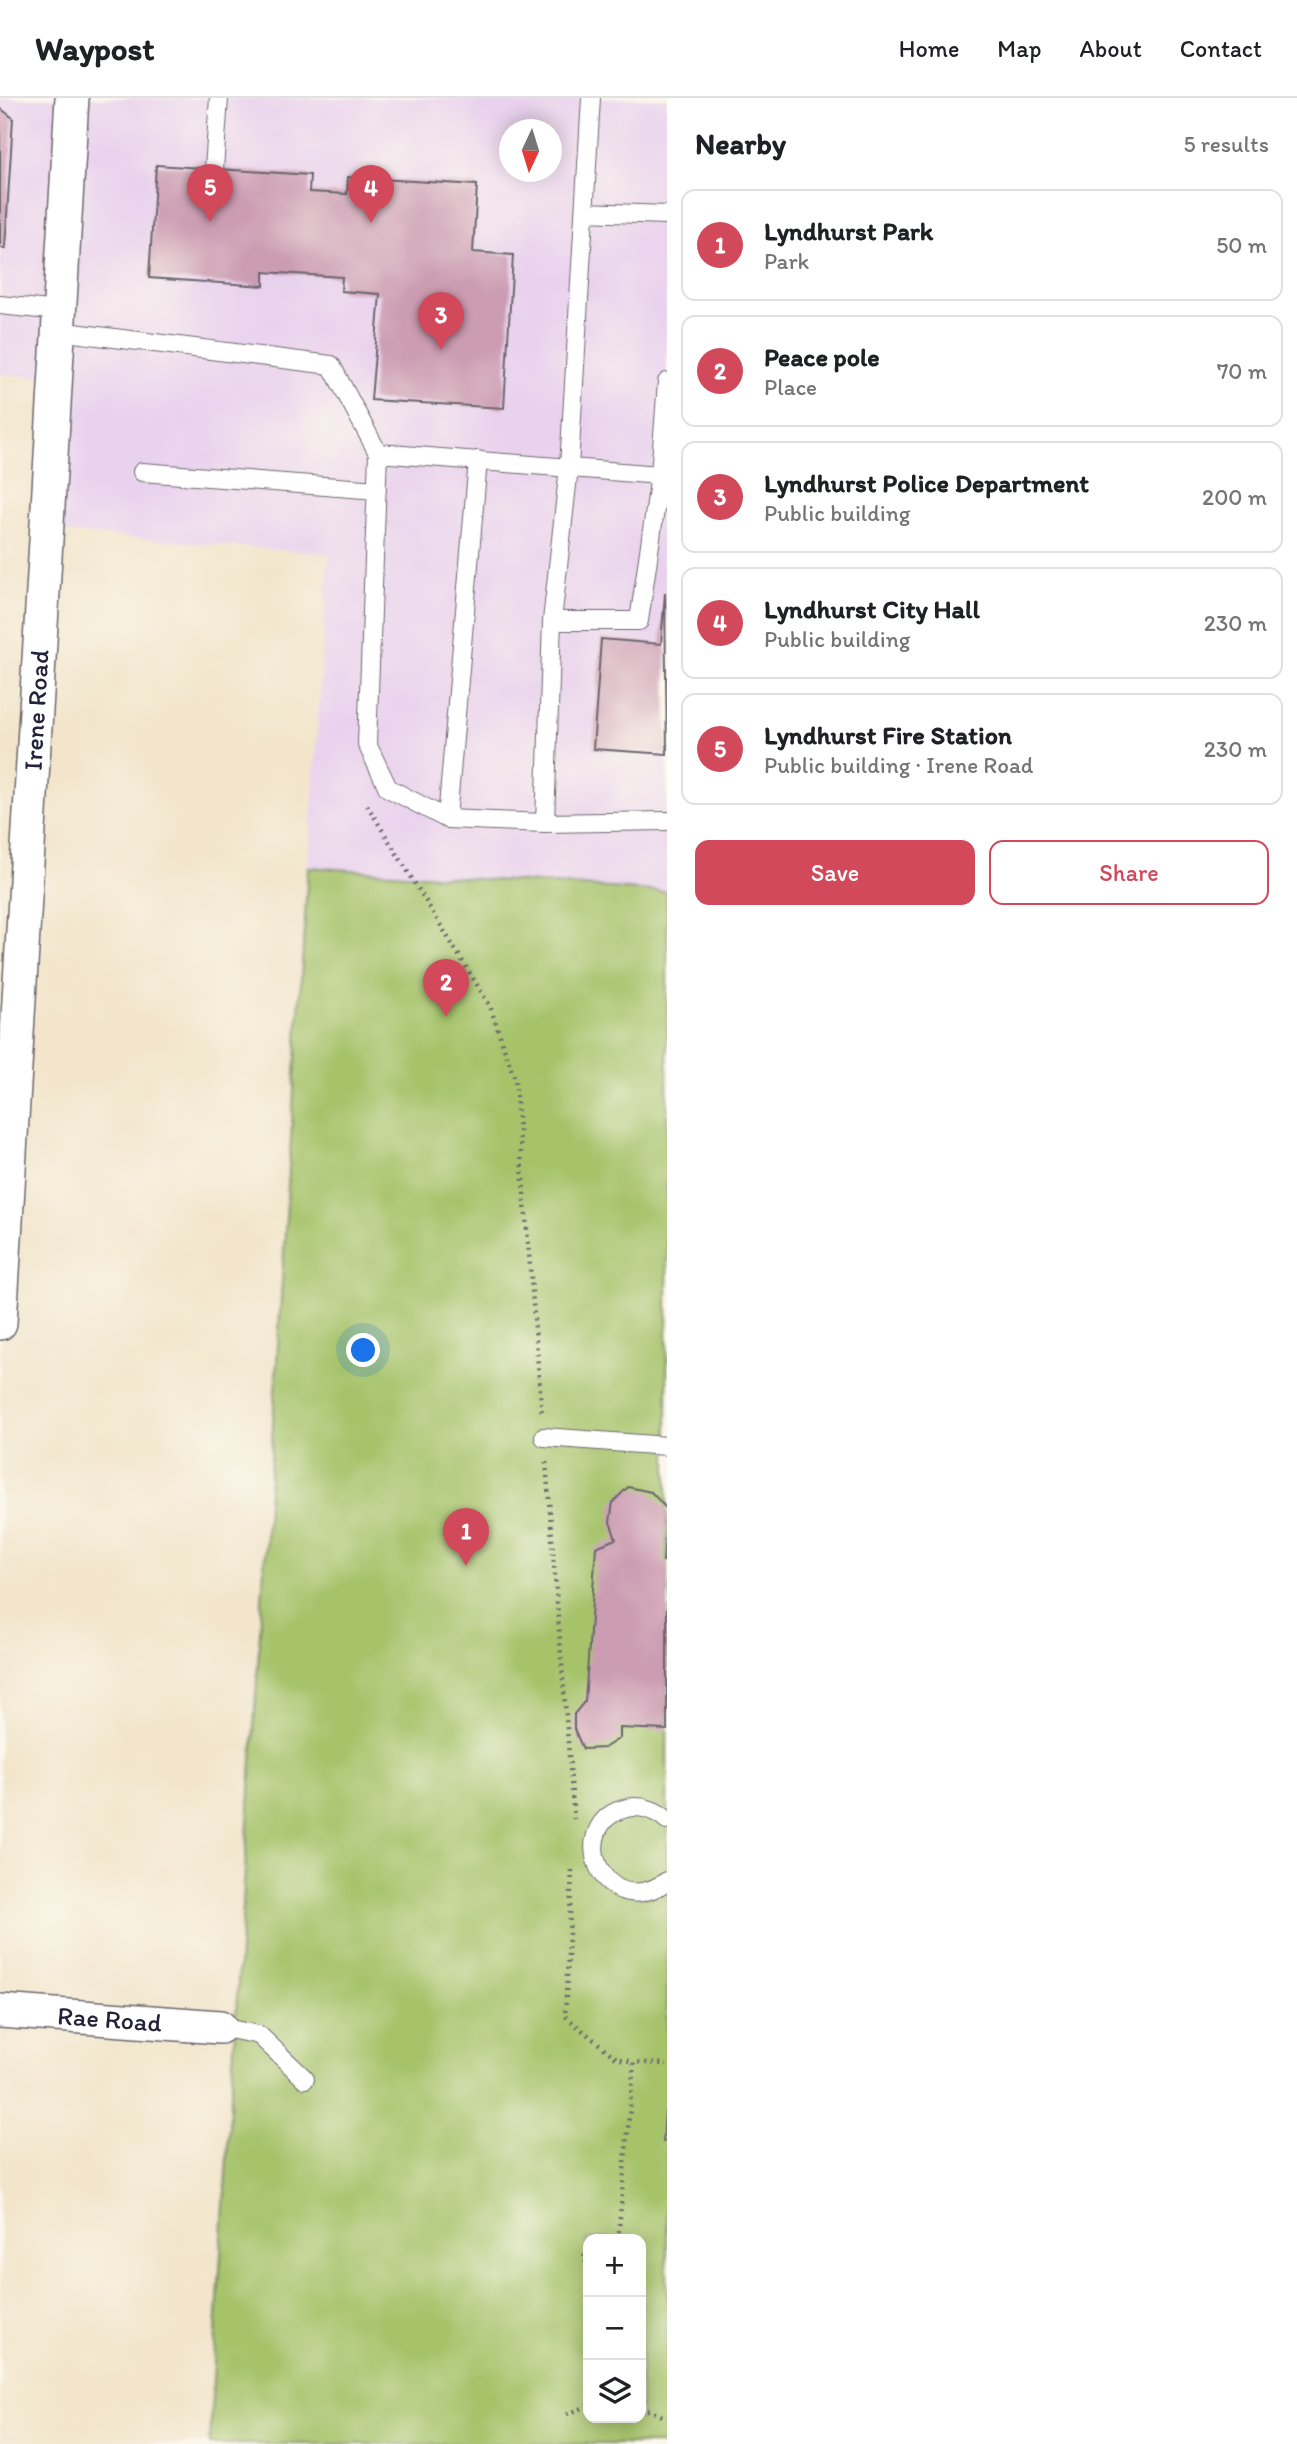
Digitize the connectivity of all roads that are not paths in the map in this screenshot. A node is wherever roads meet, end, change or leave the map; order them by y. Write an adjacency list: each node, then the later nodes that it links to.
1 (72, 98): 8 (street, Irene Road)
2 (219, 98): 4 (lane)
3 (591, 98): 5 (lane)
4 (214, 169)
5 (584, 212): 6 (lane); 12 (lane)
6 (667, 215)
7 (0, 305): 8 (lane)
8 (58, 321): 10 (lane); 20 (street, Irene Road)
9 (667, 382): 14 (lane)
10 (378, 453): 11 (lane); 15 (lane)
11 (478, 460): 12 (lane); 17 (lane)
12 (569, 467): 14 (lane); 16 (lane)
13 (142, 472): 15 (lane)
14 (660, 475): 16 (lane)
15 (377, 490): 17 (lane)
16 (552, 621): 19 (lane)
17 (447, 819): 19 (lane)
18 (667, 821): 19 (lane)
19 (544, 823)
20 (0, 1322)
21 (544, 1437): 22 (lane)
22 (667, 1446)
23 (667, 1820): 24 (lane)
24 (667, 1881)
25 (0, 2011): 26 (street, Rae Road)
26 (220, 2026): 27 (lane)
27 (305, 2078)

